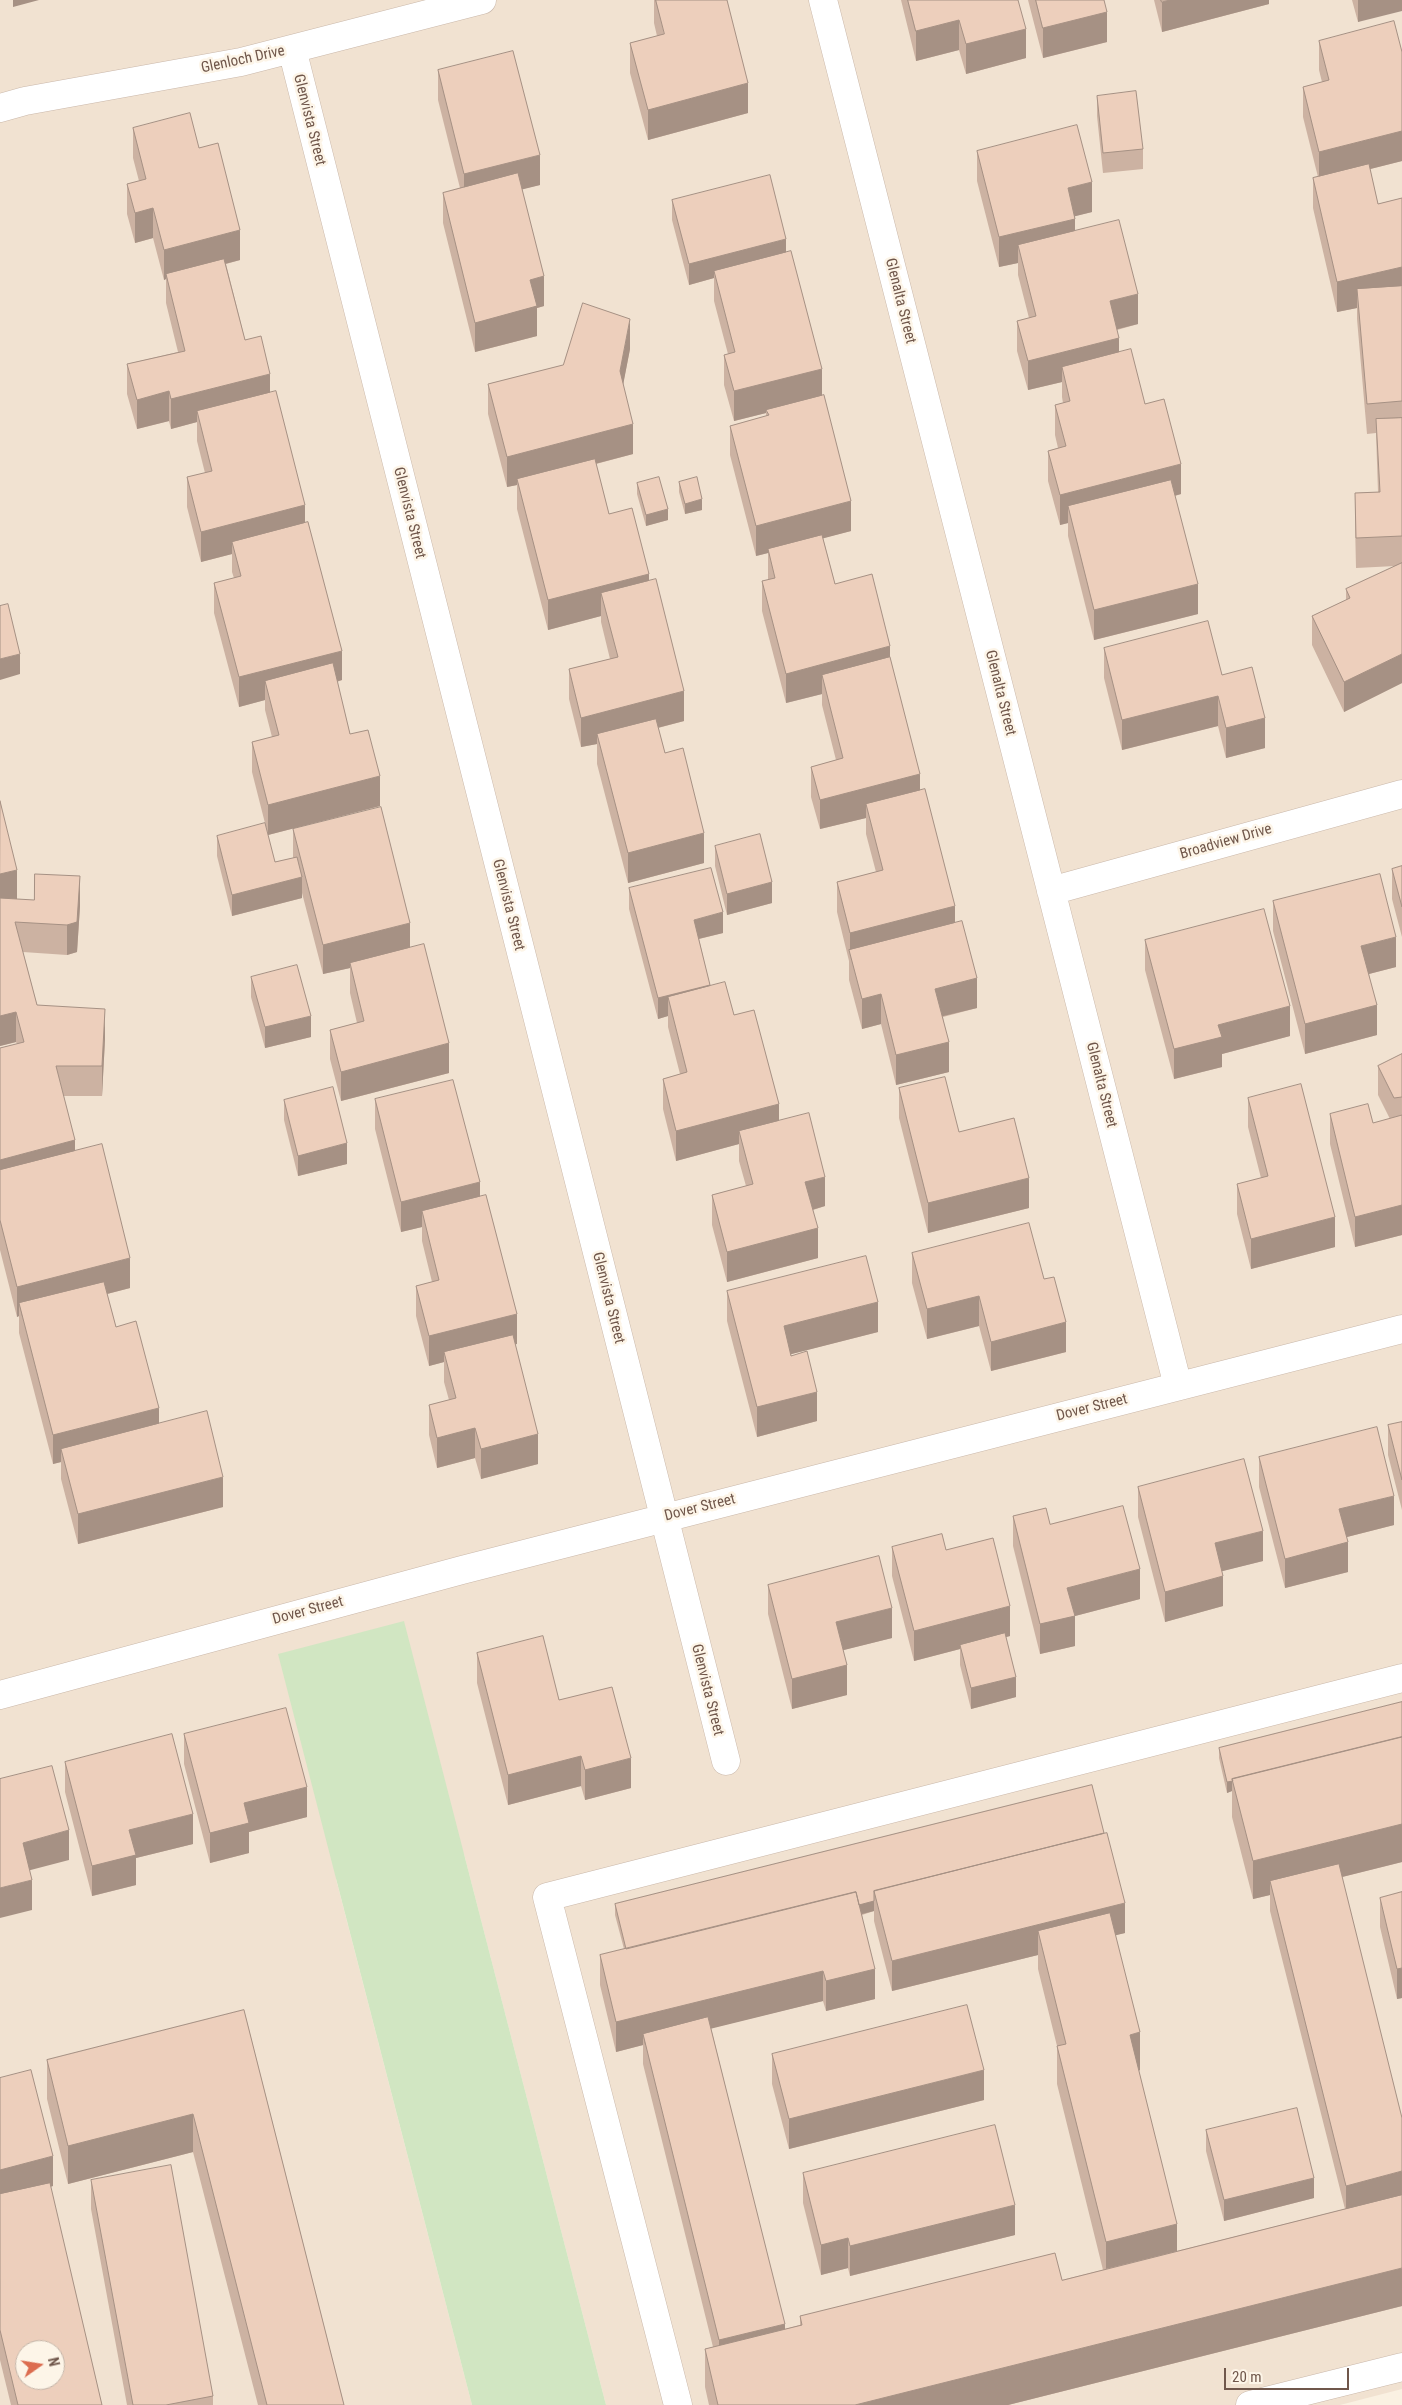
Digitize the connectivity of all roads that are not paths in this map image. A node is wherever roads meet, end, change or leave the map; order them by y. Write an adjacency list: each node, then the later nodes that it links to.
1 (482, 0): 3 (street, Glenloch Drive)
2 (823, 0): 6 (street, Glenalta Street)
3 (292, 50): 4 (street, Glenloch Drive); 9 (street, Glenvista Street)
4 (0, 108)
5 (1402, 794): 6 (street, Broadview Drive)
6 (1051, 891): 8 (street, Glenalta Street)
7 (1402, 1329): 8 (street, Dover Street)
8 (1178, 1386): 9 (street, Dover Street)
9 (664, 1517): 11 (street, Dover Street); 12 (street, Glenvista Street)
10 (1402, 1678): 14 (street)
11 (1, 1689)
12 (726, 1761)
13 (1402, 2367): 15 (street)
14 (678, 2405)
15 (1250, 2405)

